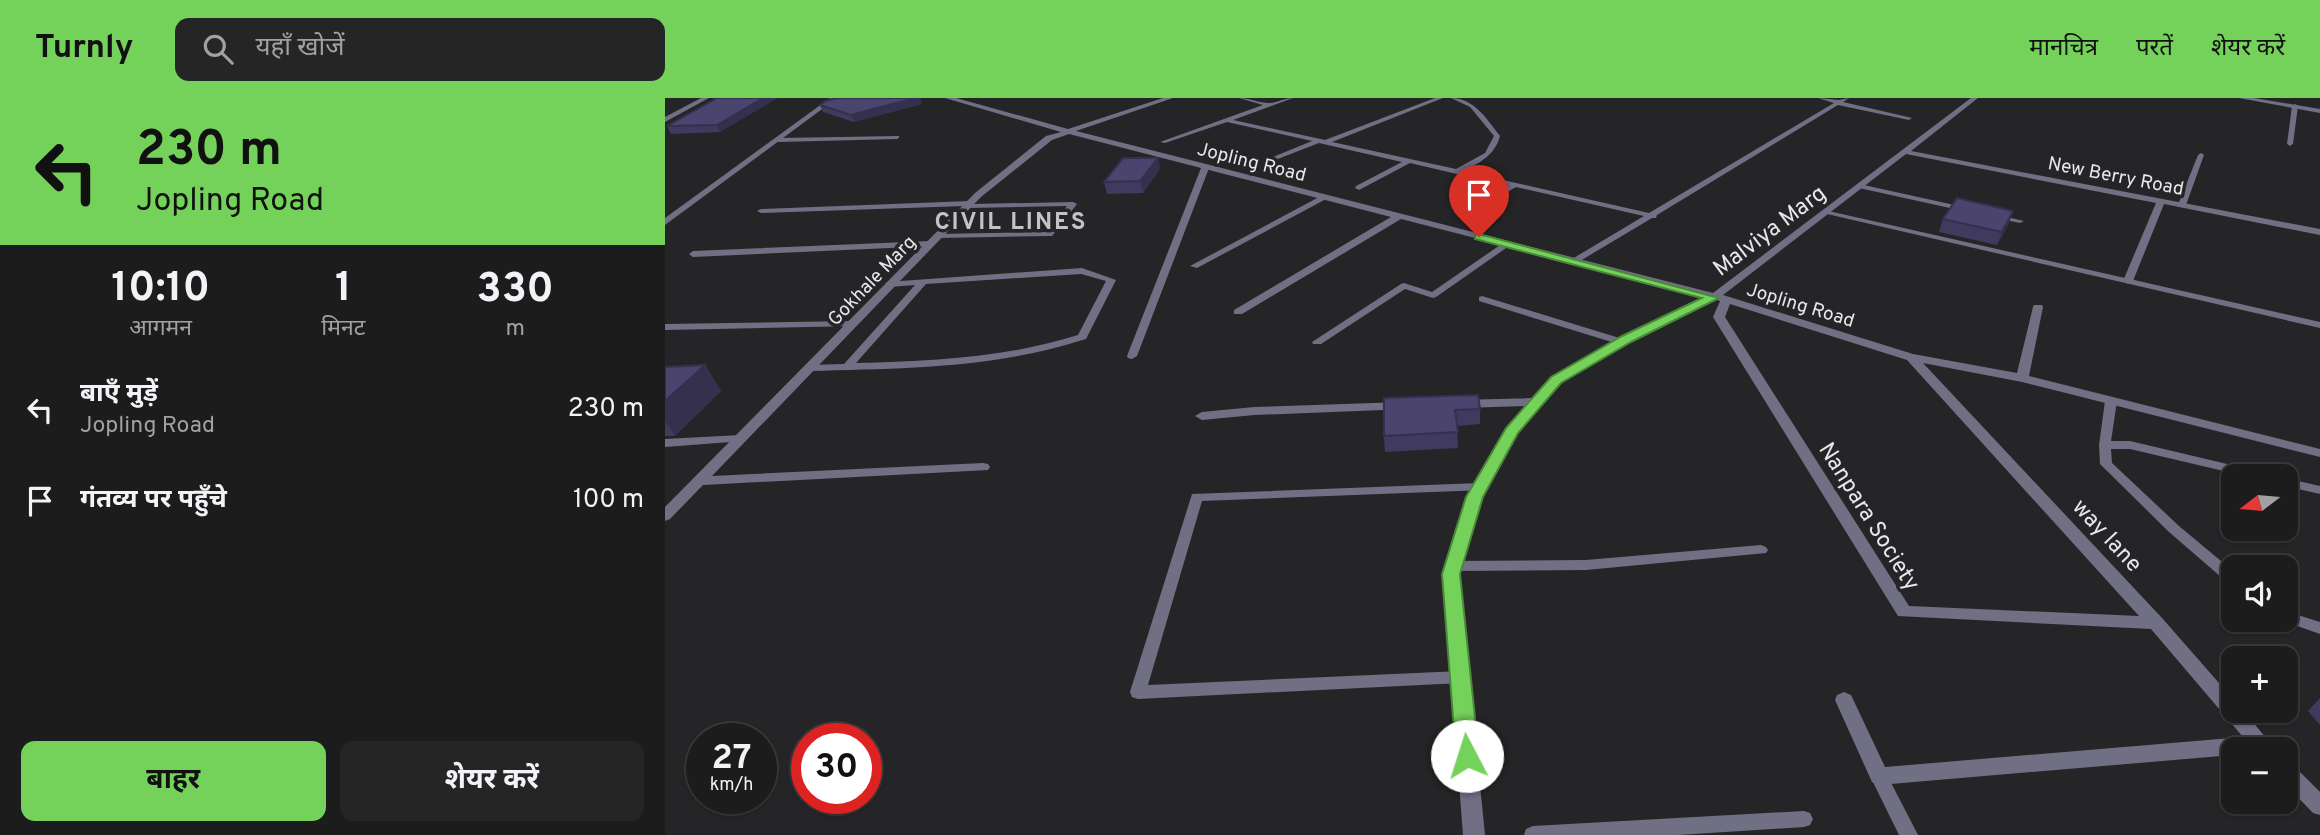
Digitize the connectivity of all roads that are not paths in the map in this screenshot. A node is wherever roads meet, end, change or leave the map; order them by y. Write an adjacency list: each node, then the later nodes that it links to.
1 (706, 98): 20 (street)
2 (834, 98): 24 (street)
3 (948, 98): 15 (street, Jopling Road)
4 (993, 98): 15 (street)
5 (1170, 98): 22 (street, Gokhale Marg)
6 (1242, 98): 16 (lane)
7 (1290, 98): 16 (lane)
8 (1440, 98): 26 (lane)
9 (1454, 98): 33 (lane)
10 (1821, 98): 14 (lane)
11 (1975, 98): 28 (street, Malviya Marg)
12 (2242, 98): 13 (street)
13 (2277, 100): 17 (street)
14 (1841, 101): 19 (lane); 44 (lane)
15 (971, 104): 22 (street, Jopling Road)
16 (1271, 105): 21 (lane)
17 (2295, 106): 18 (street); 27 (lane)
18 (2320, 111)
19 (1909, 118)
20 (665, 120)
21 (1226, 120): 25 (lane); 26 (lane)
22 (1065, 131): 32 (street, Jopling Road); 39 (street, Gokhale Marg)
23 (897, 137): 24 (lane)
24 (779, 140): 47 (street)
25 (1163, 142)
26 (1322, 142): 30 (lane); 31 (lane)
27 (2290, 144)
28 (1906, 152): 35 (street, Malviya Marg); 38 (street, New Berry Road)
29 (2201, 155): 40 (lane)
30 (1270, 160)
31 (1409, 161): 33 (lane); 36 (lane)
32 (1205, 167): 37 (street, Jopling Road); 66 (lane)
33 (1457, 172): 34 (lane)
34 (1515, 185): 43 (lane); 44 (lane)
35 (1862, 186): 42 (street, Malviya Marg); 46 (lane)
36 (1359, 188)
37 (1324, 198): 45 (street, Jopling Road); 53 (lane)
38 (2161, 201): 40 (street, New Berry Road); 54 (street)
39 (969, 204): 41 (lane); 49 (street, Gokhale Marg); 49 (lane)
40 (2182, 205): 48 (street, New Berry Road)
41 (761, 211)
42 (1827, 212): 54 (lane); 57 (street, Malviya Marg)
43 (1466, 214)
44 (1653, 216): 52 (lane)
45 (1398, 217): 50 (street, Jopling Road); 60 (street)
46 (2020, 221)
47 (665, 222)
48 (2320, 232)
49 (934, 240): 51 (lane); 56 (street, Gokhale Marg)
50 (1506, 244): 52 (street, Jopling Road); 64 (lane)
51 (693, 254)
52 (1574, 261): 57 (street, Jopling Road)
53 (1194, 266)
54 (2128, 281): 62 (lane)
55 (923, 282): 56 (lane); 68 (lane); 68 (lane)
56 (890, 284): 61 (street, Gokhale Marg)
57 (1719, 298): 65 (street, Malviya Marg); 67 (street, Jopling Road); 91 (street, Nanpara Society)
58 (1482, 299): 65 (lane)
59 (2038, 307): 70 (street)
60 (1238, 312)
61 (852, 324): 63 (lane); 69 (street, Gokhale Marg)
62 (2320, 325)
63 (665, 327)
64 (1317, 342)
65 (1622, 342): 72 (street, Malviya Marg)
66 (1132, 356)
67 (1911, 357): 70 (street, Jopling Road); 91 (street, way lane)
68 (848, 366): 69 (lane)
69 (809, 368): 76 (street, Gokhale Marg)
70 (2022, 378): 71 (street, Jopling Road)
71 (2111, 401): 78 (lane); 79 (street, Jopling Road)
72 (1537, 402): 73 (street); 84 (street, Malviya Marg)
73 (1443, 405)
74 (1415, 406): 75 (street)
75 (1202, 416)
76 (740, 439): 77 (lane); 82 (street, Gokhale Marg)
77 (665, 443)
78 (2105, 445): 80 (lane); 89 (lane)
79 (2320, 453)
80 (2221, 466)
81 (983, 467): 82 (street)
82 (699, 481): 86 (street, Gokhale Marg)
83 (2298, 485): 85 (lane)
84 (1480, 487): 88 (street, Malviya Marg); 93 (lane)
85 (2320, 490)
86 (665, 516)
87 (1761, 550): 88 (lane)
88 (1454, 566): 93 (street, Malviya Marg)
89 (2221, 569)
90 (2298, 620): 92 (lane)
91 (2156, 623): 95 (street, way lane)
92 (2320, 628)
93 (1461, 677): 101 (street, Malviya Marg)
94 (1844, 700): 97 (street)
95 (2255, 737)
96 (2221, 749): 97 (street)
97 (1879, 776): 103 (lane)
98 (2298, 783): 99 (street)
99 (2320, 806)
100 (1804, 820): 102 (lane)
101 (1474, 835)
102 (1533, 835)
103 (1909, 835)

